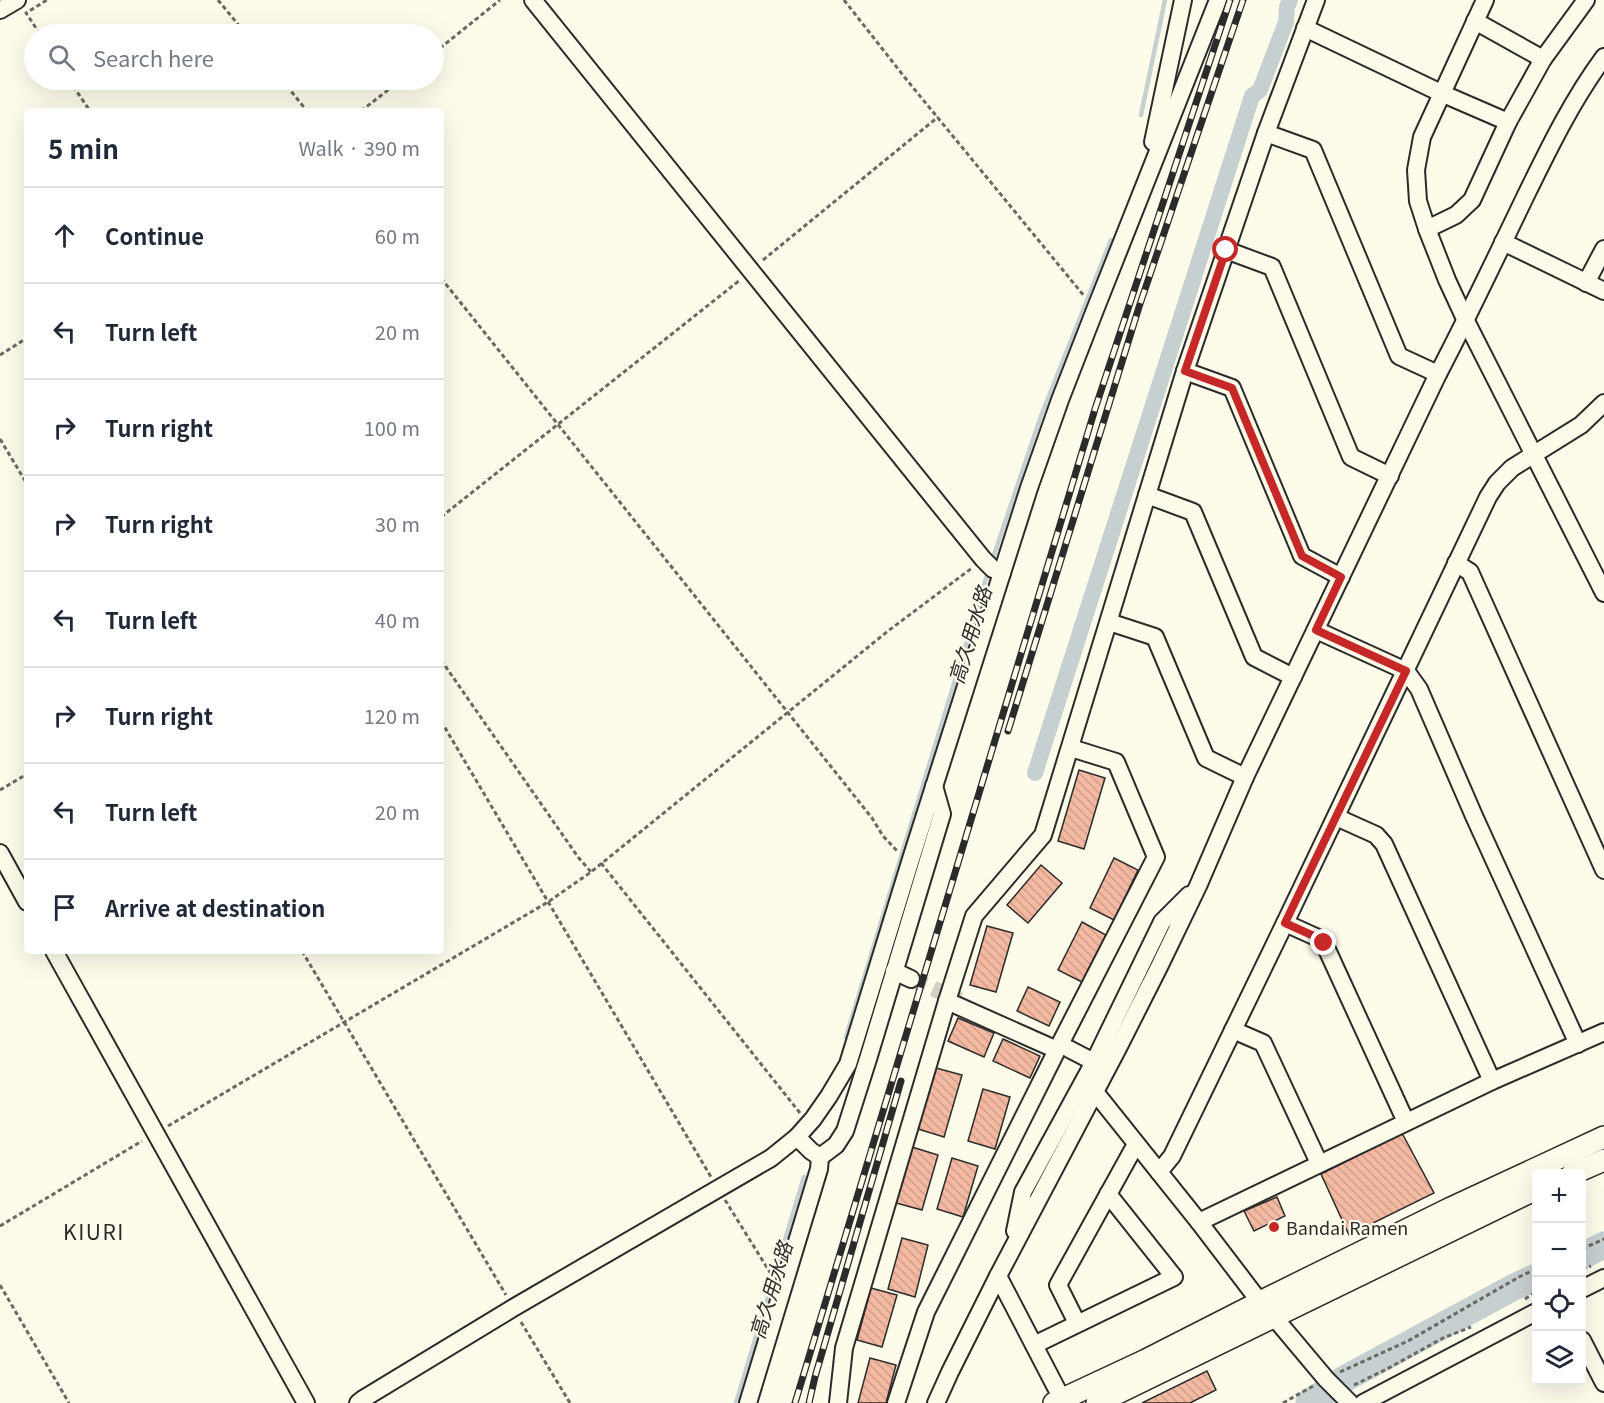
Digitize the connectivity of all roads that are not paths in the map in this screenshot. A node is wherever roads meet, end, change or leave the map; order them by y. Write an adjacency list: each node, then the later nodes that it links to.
1 (533, 0): 31 (street)
2 (1183, 0): 16 (street)
3 (1218, 0): 16 (street)
4 (1316, 0): 10 (street)
5 (1485, 0): 9 (street)
6 (1585, 0): 12 (street)
7 (21, 4): 8 (street)
8 (0, 10)
9 (1475, 21): 12 (street); 13 (street)
10 (1305, 28): 13 (street); 15 (street)
11 (1604, 57): 18 (street)
12 (1543, 59): 14 (street)
13 (1441, 93): 14 (street); 17 (street)
14 (1508, 122): 17 (street)
15 (1266, 133): 20 (street); 25 (street)
16 (1144, 187): 31 (street)
17 (1426, 229): 23 (street)
18 (1503, 242): 21 (street); 23 (street)
19 (1604, 249): 21 (street)
20 (1226, 250): 24 (street); 28 (street)
21 (1586, 283): 22 (street)
22 (1604, 291)
23 (1466, 321): 25 (street); 27 (street)
24 (1185, 371): 29 (street); 32 (street)
25 (1438, 374): 28 (street)
26 (1604, 403): 27 (street)
27 (1534, 454): 30 (street); 33 (street)
28 (1390, 476): 32 (street)
29 (1147, 495): 34 (street); 37 (street)
30 (1456, 563): 36 (street); 43 (street)
31 (990, 565): 40 (street)
32 (1341, 577): 35 (street)
33 (1604, 593)
34 (1109, 621): 38 (street); 39 (street)
35 (1316, 630): 36 (street); 37 (street)
36 (1406, 671): 41 (street); 53 (street)
37 (1293, 677): 39 (street)
38 (1071, 748): 50 (street); 54 (street)
39 (1245, 777): 44 (street)
40 (934, 785): 48 (street); 59 (street)
41 (1336, 817): 46 (street); 56 (street)
42 (0, 853): 45 (street)
43 (1604, 870)
44 (1198, 886): 55 (street); 57 (street)
45 (24, 897)
46 (1285, 923): 51 (street); 58 (street)
47 (56, 954): 82 (street)
48 (894, 971): 49 (street); 62 (street)
49 (911, 979)
50 (947, 1001): 54 (street); 85 (street)
51 (1233, 1030): 64 (street); 66 (street)
52 (1604, 1032): 53 (street)
53 (1578, 1044): 56 (street)
54 (1063, 1050): 55 (street); 86 (street)
55 (1094, 1062): 70 (street)
56 (1492, 1081): 58 (street)
57 (1095, 1092): 61 (street); 70 (street)
58 (1406, 1122): 64 (street)
59 (797, 1137): 62 (street); 83 (street)
60 (1604, 1137): 74 (main road)
61 (1136, 1144): 66 (street); 68 (street)
62 (820, 1156): 84 (street)
63 (1604, 1160): 65 (main road)
64 (1319, 1163): 69 (street)
65 (1582, 1169)
66 (1159, 1172): 69 (street)
67 (1532, 1191): 74 (main road)
68 (1108, 1194): 76 (street); 76 (street)
69 (1199, 1222): 74 (street)
70 (1011, 1252): 71 (street)
71 (998, 1276): 77 (street); 87 (street)
72 (1604, 1278): 73 (street)
73 (1586, 1287)
74 (1267, 1309): 80 (street); 81 (main road); 88 (main road)
75 (1532, 1314): 80 (street)
76 (1077, 1323): 77 (street)
77 (1034, 1345): 81 (street)
78 (1586, 1349): 79 (street)
79 (1604, 1383)
80 (1343, 1394)
81 (1058, 1401)
82 (306, 1403)
83 (358, 1403)
84 (747, 1403)
85 (838, 1403)
86 (896, 1403)
87 (936, 1403)
88 (1097, 1403)

